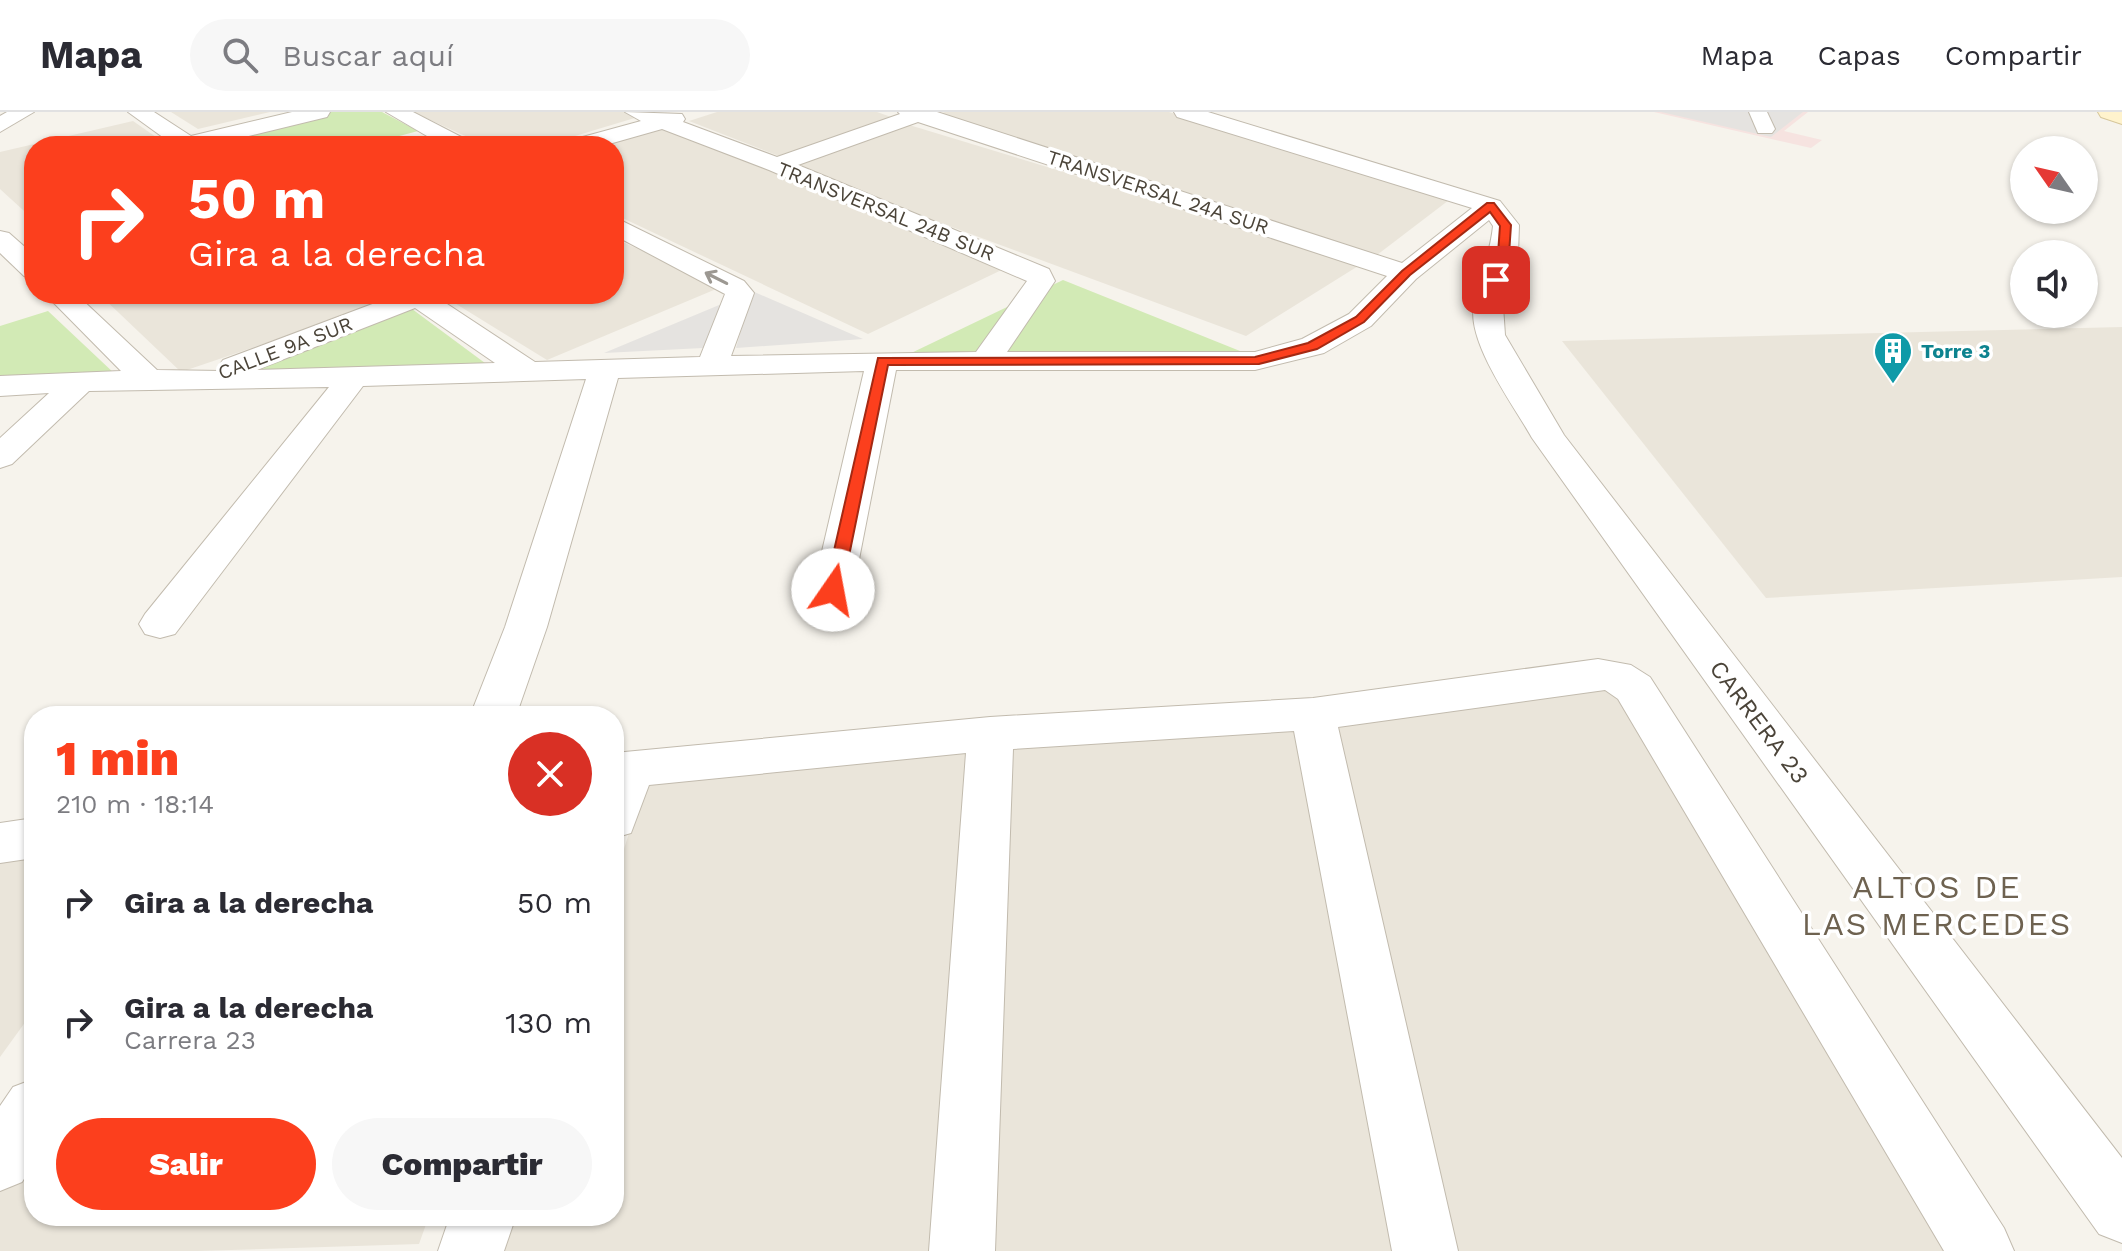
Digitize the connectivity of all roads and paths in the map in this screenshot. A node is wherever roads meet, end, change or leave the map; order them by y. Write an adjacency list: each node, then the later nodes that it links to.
1 (23, 112): 12 (street)
2 (139, 112): 13 (street)
3 (319, 112): 14 (street)
4 (397, 112): 15 (street)
5 (636, 112): 11 (street, TRANSVERSAL 24B SUR)
6 (696, 112): 11 (street)
7 (1185, 112): 18 (street)
8 (2109, 112): 10 (street)
9 (918, 113): 17 (street); 20 (street, TRANSVERSAL 24A SUR)
10 (2122, 117)
11 (663, 122): 16 (street); 17 (street, TRANSVERSAL 24B SUR)
12 (0, 125)
13 (175, 136)
14 (224, 136)
15 (442, 136)
16 (612, 136)
17 (777, 165): 24 (street, TRANSVERSAL 24B SUR)
18 (1491, 206): 20 (street); 45 (street, CARRERA 23)
19 (624, 230): 26 (street, one-way to 19)
20 (1406, 273): 24 (street)
21 (69, 304): 30 (street)
22 (395, 304): 31 (street, CALLE 9A SUR)
23 (427, 304): 28 (street)
24 (986, 360): 25 (street)
25 (882, 361): 26 (street); 35 (street)
26 (712, 366): 27 (street)
27 (605, 368): 28 (street); 37 (street)
28 (528, 371): 29 (street)
29 (356, 374): 31 (street); 36 (street)
30 (148, 379): 31 (street); 32 (street)
31 (198, 381)
32 (80, 382): 33 (street); 34 (street)
33 (0, 386)
34 (0, 457)
35 (833, 590)
36 (160, 624)
37 (497, 706)
38 (1313, 714): 39 (street); 49 (street); 50 (street)
39 (990, 734): 40 (street); 48 (street)
40 (624, 770)
41 (24, 839): 42 (street)
42 (0, 843)
43 (24, 1123): 44 (street)
44 (0, 1160)
45 (2122, 1211)
46 (480, 1226): 47 (street)
47 (471, 1251)
48 (962, 1251)
49 (1425, 1251)
50 (1981, 1251)

